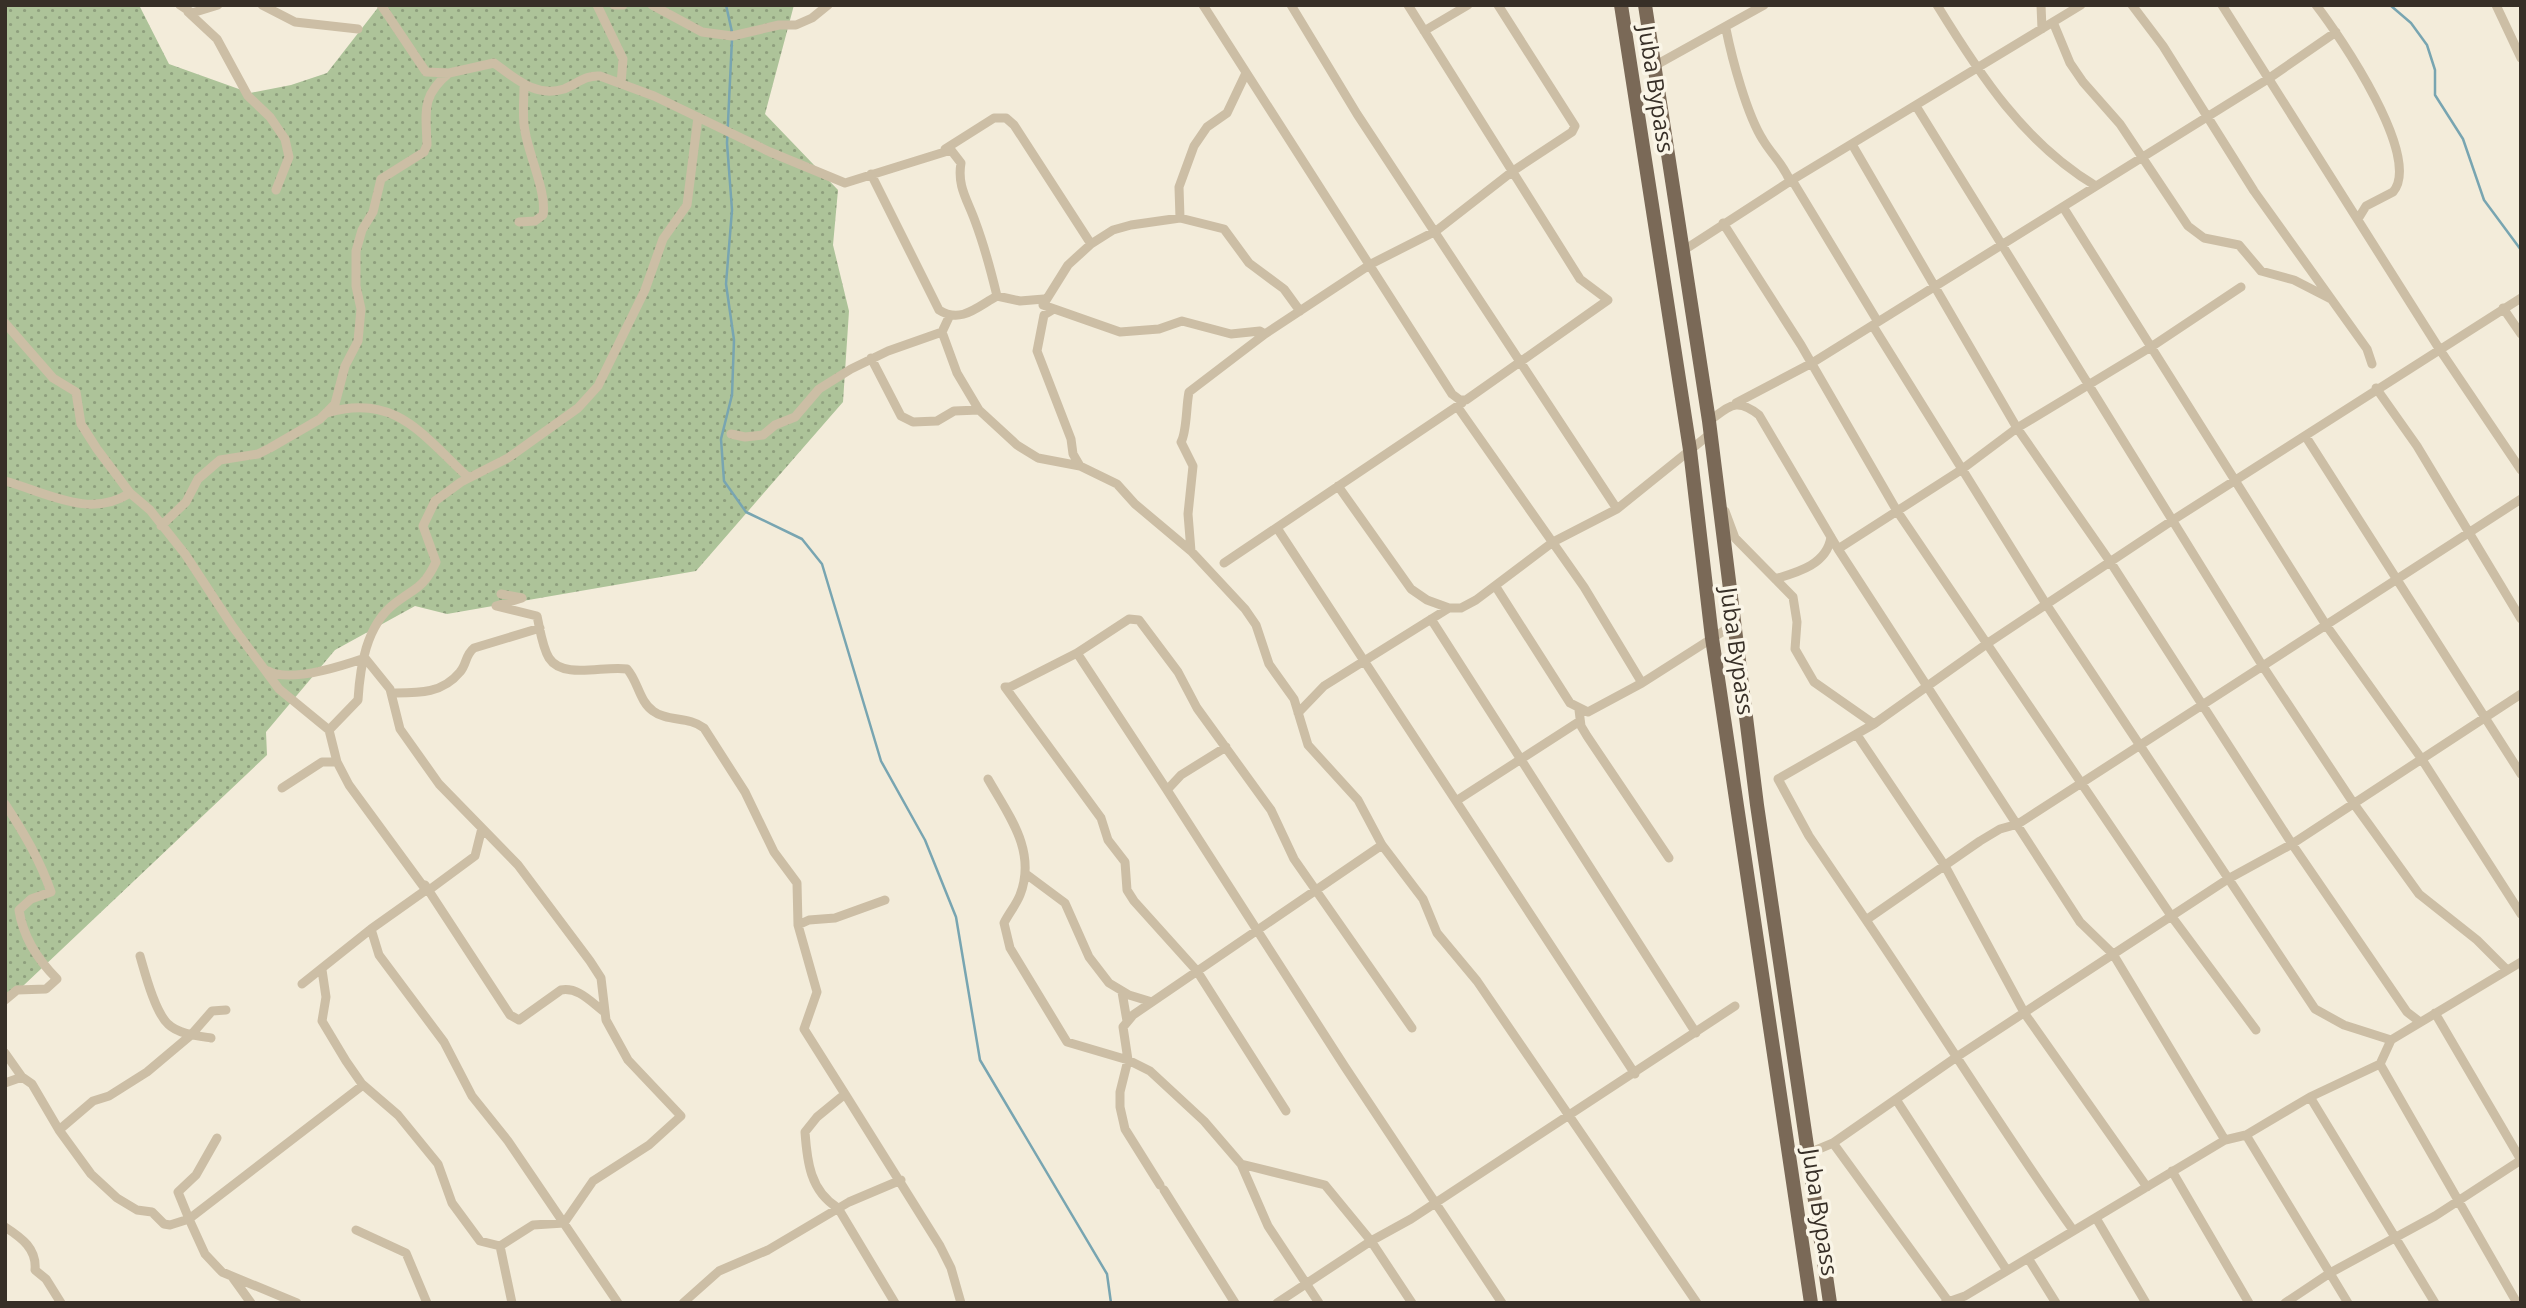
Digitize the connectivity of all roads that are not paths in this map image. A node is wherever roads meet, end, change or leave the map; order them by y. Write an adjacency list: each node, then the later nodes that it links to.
1 (180, 5): 25 (street)
2 (218, 5): 25 (street)
3 (262, 5): 27 (street)
4 (380, 5): 35 (street)
5 (597, 5): 38 (street)
6 (614, 5): 7 (street)
7 (623, 5)
8 (652, 5): 9 (street)
9 (828, 5)
10 (1203, 5): 36 (street)
11 (1291, 5): 56 (street)
12 (1408, 5): 30 (street)
13 (1468, 5): 30 (street)
14 (1498, 5): 46 (street)
15 (1621, 5): 92 (main road, Juba Bypass)
16 (1645, 5): 33 (main road, Juba Bypass)
17 (1765, 5): 28 (street)
18 (1937, 5): 34 (street)
19 (2041, 5): 29 (street)
20 (2081, 5): 26 (street)
21 (2132, 5): 41 (street)
22 (2222, 5): 37 (street)
23 (2316, 5): 31 (street)
24 (2496, 5): 32 (street)
25 (188, 12): 50 (street)
26 (2053, 22): 29 (street); 45 (street)
27 (358, 29)
28 (1726, 29): 33 (street); 48 (street)
29 (2042, 29): 34 (street)
30 (1424, 31): 46 (street)
31 (2336, 32): 37 (street); 53 (street)
32 (2521, 58)
33 (1656, 65): 59 (main road, Juba Bypass)
34 (1976, 69): 40 (street); 49 (street)
35 (449, 73): 39 (street); 87 (street)
36 (1246, 73): 52 (street); 60 (street)
37 (2268, 79): 41 (street); 53 (street)
38 (621, 84): 39 (street); 42 (street)
39 (524, 87): 54 (street)
40 (1916, 106): 43 (street); 58 (street)
41 (2209, 116): 45 (street); 66 (street)
42 (698, 117): 47 (street); 96 (street)
43 (1853, 146): 48 (street); 62 (street)
44 (940, 152): 47 (street); 57 (street); 63 (street)
45 (2142, 157): 49 (street); 66 (street)
46 (1513, 171): 56 (street); 83 (street)
47 (871, 174): 70 (street)
48 (1791, 181): 55 (street); 72 (street)
49 (2096, 186): 51 (street)
50 (276, 190)
51 (2063, 207): 58 (street); 76 (street)
52 (1180, 218): 57 (street); 69 (street)
53 (2358, 219): 77 (street)
54 (519, 222)
55 (1723, 223): 59 (street); 79 (street)
56 (1436, 231): 60 (street); 103 (street)
57 (1091, 244): 65 (street)
58 (2001, 246): 62 (street); 81 (street)
59 (1681, 252): 88 (main road, Juba Bypass)
60 (1371, 264): 69 (street); 83 (street)
61 (2241, 287): 76 (street)
62 (1934, 288): 72 (street); 89 (street)
63 (997, 296): 65 (street); 70 (street)
64 (2521, 298): 67 (street)
65 (1044, 299): 68 (street)
66 (2334, 300): 80 (street)
67 (2503, 308): 75 (street); 77 (street)
68 (1054, 309): 74 (street); 93 (street)
69 (1300, 311): 74 (street)
70 (950, 317): 73 (street)
71 (5, 324): 100 (street)
72 (1876, 324): 79 (street); 94 (street)
73 (942, 332): 78 (street); 86 (street)
74 (1265, 334): 112 (street)
75 (2521, 334)
76 (2151, 347): 81 (street); 98 (street)
77 (2440, 350): 82 (street); 95 (street)
78 (871, 358): 86 (street); 90 (street)
79 (1812, 363): 84 (street); 104 (street)
80 (2372, 364)
81 (2089, 385): 89 (street); 105 (street)
82 (2376, 388): 91 (street); 108 (street)
83 (1466, 400): 99 (street)
84 (1734, 404): 88 (street); 109 (street)
85 (1459, 409): 110 (street)
86 (978, 410): 93 (street)
87 (325, 413): 96 (street); 106 (street)
88 (1710, 427): 92 (street); 101 (main road, Juba Bypass)
89 (2017, 428): 94 (street); 114 (street)
90 (731, 434)
91 (2306, 437): 98 (street); 115 (street)
92 (1690, 450): 103 (street); 126 (main road, Juba Bypass)
93 (1080, 466): 112 (street)
94 (1961, 470): 104 (street); 119 (street)
95 (2521, 470)
96 (469, 478): 129 (street)
97 (5, 481): 100 (street)
98 (2236, 482): 105 (street); 124 (street)
99 (1338, 486): 107 (street); 120 (street)
100 (130, 493): 106 (street)
101 (1719, 496): 116 (street); 123 (main road, Juba Bypass)
102 (2521, 499): 108 (street)
103 (1617, 509): 110 (street)
104 (1897, 511): 111 (street); 127 (street)
105 (2173, 520): 114 (street); 131 (street)
106 (161, 526): 132 (street)
107 (1277, 528): 113 (street); 130 (street)
108 (2469, 531): 115 (street); 122 (street)
109 (1831, 537): 111 (street); 116 (street)
110 (1553, 542): 117 (street); 133 (street)
111 (1838, 550): 134 (street)
112 (1191, 551): 139 (street)
113 (1224, 563)
114 (2111, 563): 119 (street); 137 (street)
115 (2396, 578): 124 (street); 140 (street)
116 (1775, 579): 142 (street)
117 (1496, 587): 120 (street); 138 (street)
118 (501, 594): 125 (street)
119 (2046, 604): 127 (street); 145 (street)
120 (1449, 608): 121 (street)
121 (1431, 619): 130 (street); 148 (street)
122 (2521, 619)
123 (1732, 625): 126 (street); 217 (main road, Juba Bypass)
124 (2326, 625): 131 (street); 147 (street)
125 (540, 628): 135 (street); 173 (street)
126 (1712, 638): 133 (street); 257 (main road, Juba Bypass)
127 (1987, 643): 134 (street); 152 (street)
128 (1077, 653): 146 (street); 155 (street); 181 (street)
129 (365, 657): 132 (street); 135 (street); 143 (street)
130 (1366, 662): 139 (street); 156 (street)
131 (2262, 665): 137 (street); 158 (street)
132 (267, 670): 143 (street)
133 (1642, 683): 138 (street)
134 (1926, 685): 142 (street); 159 (street)
135 (392, 693): 160 (street)
136 (2521, 694): 140 (street)
137 (2202, 705): 145 (street); 161 (street)
138 (1579, 710): 141 (street)
139 (1298, 713): 162 (street)
140 (2486, 719): 147 (street); 150 (street)
141 (1580, 721): 148 (street); 163 (street)
142 (1874, 724): 144 (street)
143 (329, 730): 149 (street)
144 (1857, 734): 164 (street); 172 (street)
145 (2139, 744): 152 (street); 166 (street)
146 (1226, 747): 155 (street); 168 (street)
147 (2421, 758): 158 (street); 170 (street)
148 (1520, 760): 156 (street); 195 (street)
149 (338, 762): 153 (street); 154 (street)
150 (2521, 774)
151 (988, 779): 165 (street)
152 (2081, 782): 159 (street); 171 (street)
153 (349, 785): 167 (street); 174 (street)
154 (282, 788)
155 (1167, 790): 175 (street)
156 (1456, 801): 203 (street)
157 (5, 804): 184 (street)
158 (2354, 804): 161 (street); 180 (street)
159 (2018, 824): 164 (street); 176 (street)
160 (482, 828): 167 (street); 188 (street)
161 (2292, 844): 166 (street); 192 (street)
162 (1382, 845): 168 (street); 211 (street)
163 (1669, 858)
164 (1945, 866): 172 (street); 190 (street)
165 (1026, 874): 183 (street); 201 (street)
166 (2228, 879): 171 (street); 198 (street)
167 (429, 890): 188 (street)
168 (1316, 890): 175 (street); 193 (street)
169 (885, 900): 173 (street)
170 (2521, 914)
171 (2172, 917): 176 (street); 194 (street)
172 (1867, 920): 200 (street)
173 (798, 925): 207 (street)
174 (372, 929): 179 (street); 228 (street)
175 (1257, 930): 181 (street); 224 (street)
176 (2113, 954): 190 (street); 215 (street)
177 (140, 956): 196 (street)
178 (2521, 962): 180 (street)
179 (322, 970): 182 (street); 206 (street)
180 (2507, 970): 189 (street)
181 (1197, 971): 185 (street); 210 (street)
182 (302, 984)
183 (1121, 990): 185 (street); 191 (street)
184 (5, 1000)
185 (1152, 1002): 191 (street)
186 (1735, 1006): 195 (street)
187 (226, 1010): 196 (street)
188 (603, 1011): 228 (street)
189 (2435, 1013): 192 (street); 218 (street)
190 (2025, 1014): 200 (street); 222 (street)
191 (1127, 1021): 201 (street)
192 (2420, 1022): 198 (street)
193 (1412, 1028)
194 (2256, 1030)
195 (1696, 1033): 203 (street)
196 (191, 1035): 197 (street); 212 (street)
197 (211, 1038)
198 (2391, 1040): 202 (street)
199 (5, 1053): 204 (street)
200 (1958, 1056): 209 (street); 231 (street)
201 (1128, 1060): 219 (street); 251 (street)
202 (2380, 1064): 208 (street); 223 (street)
203 (1635, 1074): 211 (street)
204 (22, 1077): 205 (street); 212 (street)
205 (5, 1083)
206 (363, 1085): 227 (street); 234 (street)
207 (845, 1094): 221 (street); 225 (street)
208 (2311, 1097): 213 (street); 232 (street)
209 (1897, 1101): 216 (street); 236 (street)
210 (1286, 1111)
211 (1570, 1117): 224 (street); 256 (street)
212 (59, 1130): 227 (street)
213 (2246, 1135): 215 (street); 237 (street)
214 (217, 1138): 227 (street)
215 (2225, 1140): 220 (street)
216 (1833, 1143): 217 (street); 242 (street)
217 (1808, 1153): 258 (main road, Juba Bypass)
218 (2521, 1160): 223 (street)
219 (1241, 1164): 233 (street); 239 (street)
220 (2172, 1171): 222 (street); 261 (street)
221 (901, 1180): 225 (street); 250 (street)
222 (2147, 1186): 226 (street)
223 (2459, 1200): 232 (street); 265 (street)
224 (1436, 1203): 233 (street); 255 (street)
225 (838, 1208): 241 (street); 249 (street)
226 (2096, 1218): 231 (street); 260 (street)
227 (189, 1219): 238 (street)
228 (564, 1223): 234 (street); 248 (street)
229 (5, 1227): 243 (street)
230 (356, 1230): 246 (street)
231 (2073, 1230): 235 (street)
232 (2395, 1237): 237 (street); 264 (street)
233 (1371, 1241): 239 (street); 254 (street)
234 (500, 1246): 247 (street)
235 (2028, 1258): 236 (street); 259 (street)
236 (2006, 1269): 240 (street)
237 (2330, 1273): 262 (street); 263 (street)
238 (232, 1277): 244 (street); 245 (street)
239 (1307, 1284): 252 (street); 253 (street)
240 (1967, 1299): 242 (street)
241 (687, 1301)
242 (1947, 1302)
243 (61, 1303)
244 (251, 1303)
245 (297, 1303)
246 (427, 1303)
247 (512, 1303)
248 (618, 1303)
249 (895, 1303)
250 (961, 1303)
251 (1235, 1303)
252 (1277, 1303)
253 (1319, 1303)
254 (1412, 1303)
255 (1502, 1303)
256 (1697, 1303)
257 (1811, 1303)
258 (1830, 1303)
259 (2056, 1303)
260 (2146, 1303)
261 (2249, 1303)
262 (2285, 1303)
263 (2348, 1303)
264 (2435, 1303)
265 (2517, 1303)

